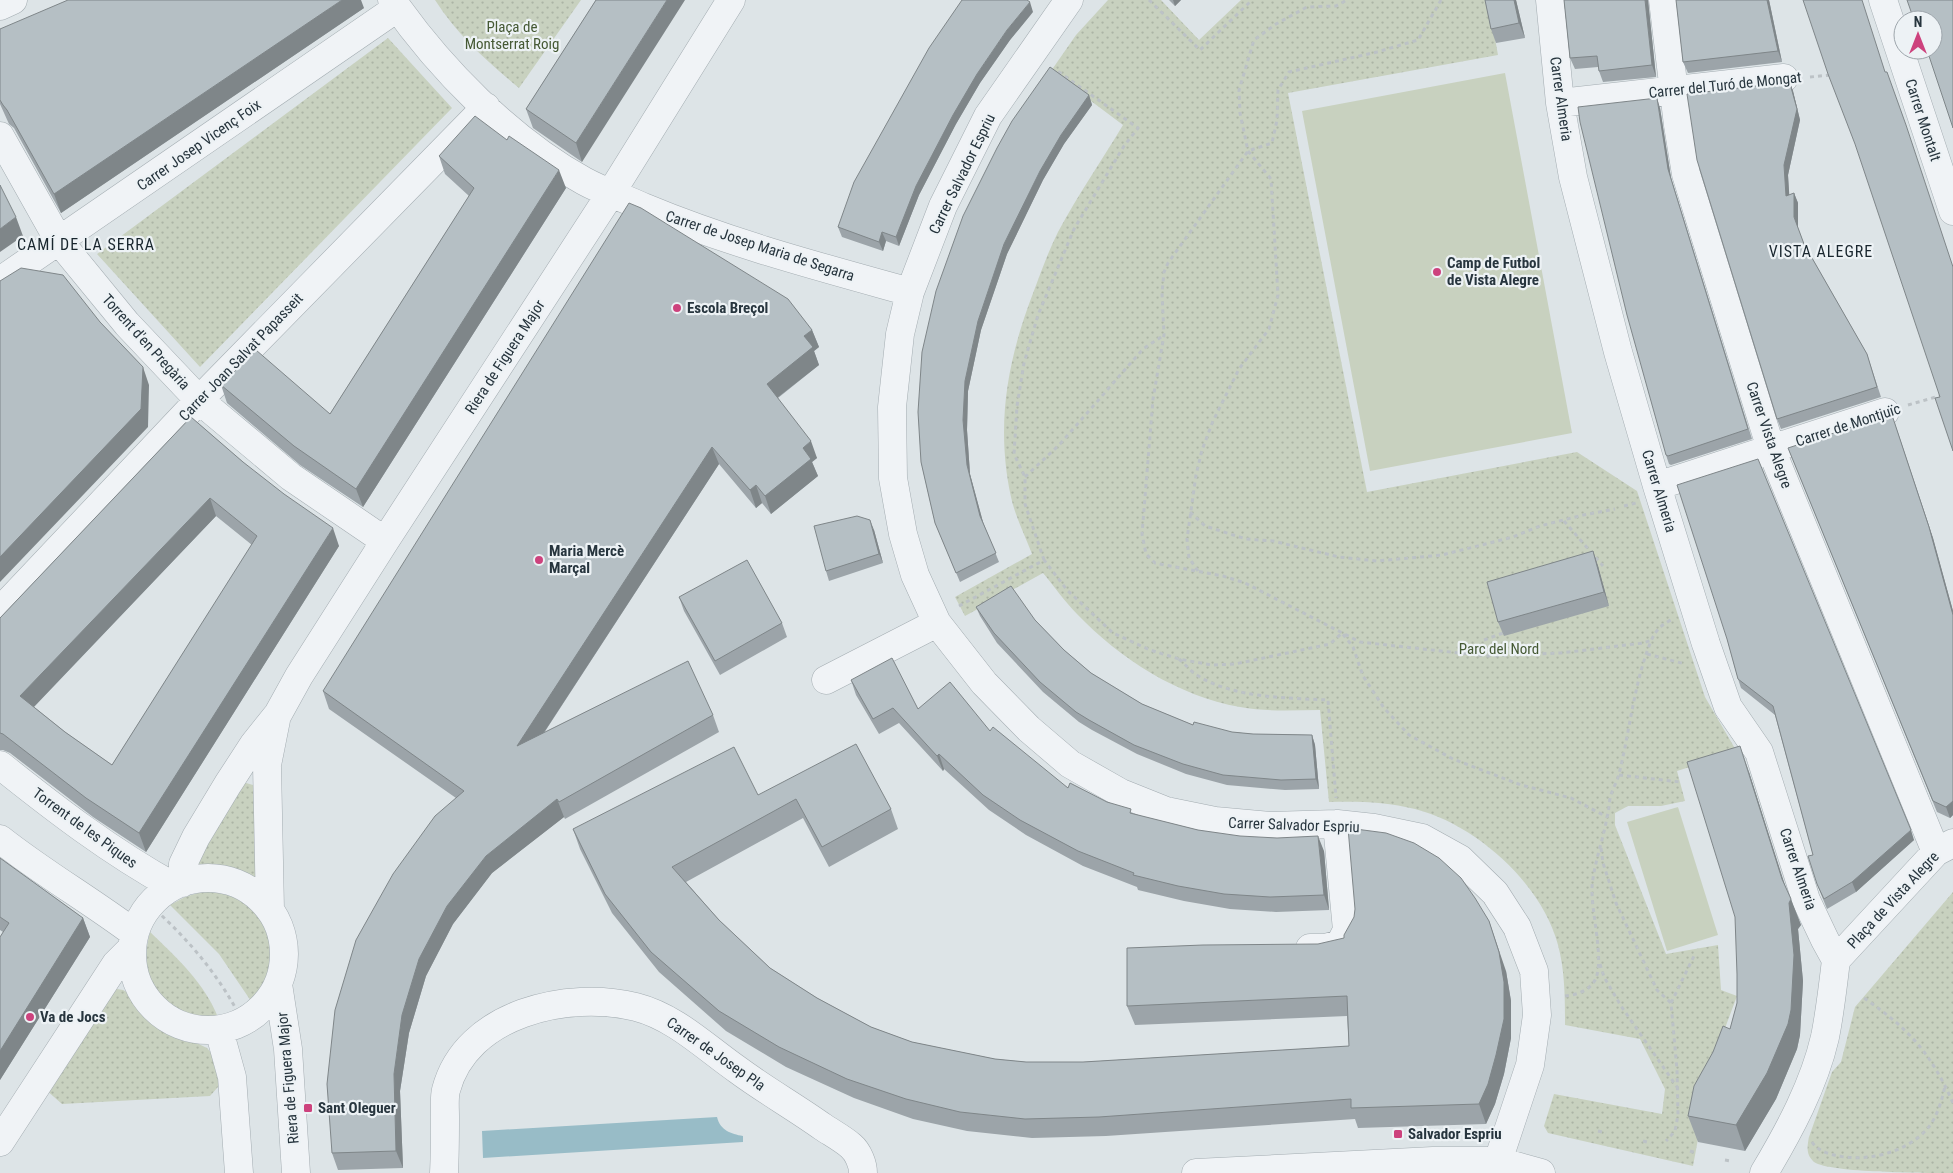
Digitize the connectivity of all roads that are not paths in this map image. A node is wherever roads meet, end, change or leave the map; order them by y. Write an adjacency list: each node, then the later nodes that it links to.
1 (13, 0): 8 (street)
2 (730, 0): 14 (street, Riera de Figuera Major)
3 (1068, 0): 18 (street, Carrer Salvador Espriu)
4 (1550, 0): 11 (street, Carrer Almeria)
5 (1663, 0): 10 (street, Carrer Vista Alegre)
6 (1883, 0): 15 (street, Carrer Montalt)
7 (395, 4): 12 (street, Carrer de Josep Maria de Segarra); 16 (street, Carrer Josep Vicenç Foix)
8 (0, 6)
9 (1784, 78): 10 (street, Carrer del Turó de Mongat)
10 (1674, 90): 11 (street, Carrer del Turó de Mongat); 21 (street, Carrer Vista Alegre)
11 (1560, 103): 22 (street, Carrer Almeria)
12 (486, 108): 14 (street, Carrer de Josep Maria de Segarra); 19 (street, Carrer Joan Salvat Papasseit)
13 (0, 136): 16 (street, Torrent d'en Pregària)
14 (611, 193): 18 (street, Carrer de Josep Maria de Segarra); 23 (street, Riera de Figuera Major)
15 (1953, 210)
16 (59, 241): 17 (street, Carrer Josep Vicenç Foix); 19 (street, Torrent d'en Pregària)
17 (0, 281)
18 (910, 292): 25 (street, Carrer Salvador Espriu)
19 (199, 400): 23 (street, Torrent d'en Pregària); 24 (street, Carrer Joan Salvat Papasseit)
20 (1885, 412): 21 (street, Carrer de Montjuïc)
21 (1771, 450): 22 (street, Carrer de Montjuïc); 31 (street, Carrer Vista Alegre)
22 (1657, 486): 36 (street, Carrer Almeria)
23 (385, 541): 27 (street, Riera de Figuera Major)
24 (0, 611)
25 (937, 623): 26 (street); 29 (street, Carrer Salvador Espriu)
26 (826, 680)
27 (278, 714): 32 (street); 33 (street)
28 (0, 765): 32 (street, Torrent de les Piques)
29 (1337, 813): 35 (street); 40 (street, Carrer Salvador Espriu)
30 (0, 839): 34 (street)
31 (1944, 847): 36 (street, Plaça de Vista Alegre)
32 (177, 885): 33 (street); 34 (street)
33 (270, 910): 37 (street)
34 (132, 941): 38 (street); 39 (street)
35 (1286, 948)
36 (1836, 960): 48 (street)
37 (278, 984): 38 (street); 43 (street, Riera de Figuera Major)
38 (231, 1026): 42 (street)
39 (0, 1142)
40 (1496, 1167): 41 (street); 47 (street)
41 (1347, 1169): 46 (street)
42 (239, 1173)
43 (296, 1173)
44 (444, 1173): 45 (street, Carrer de Josep Pla)
45 (863, 1173)
46 (1196, 1173)
47 (1541, 1173)
48 (1764, 1173)

